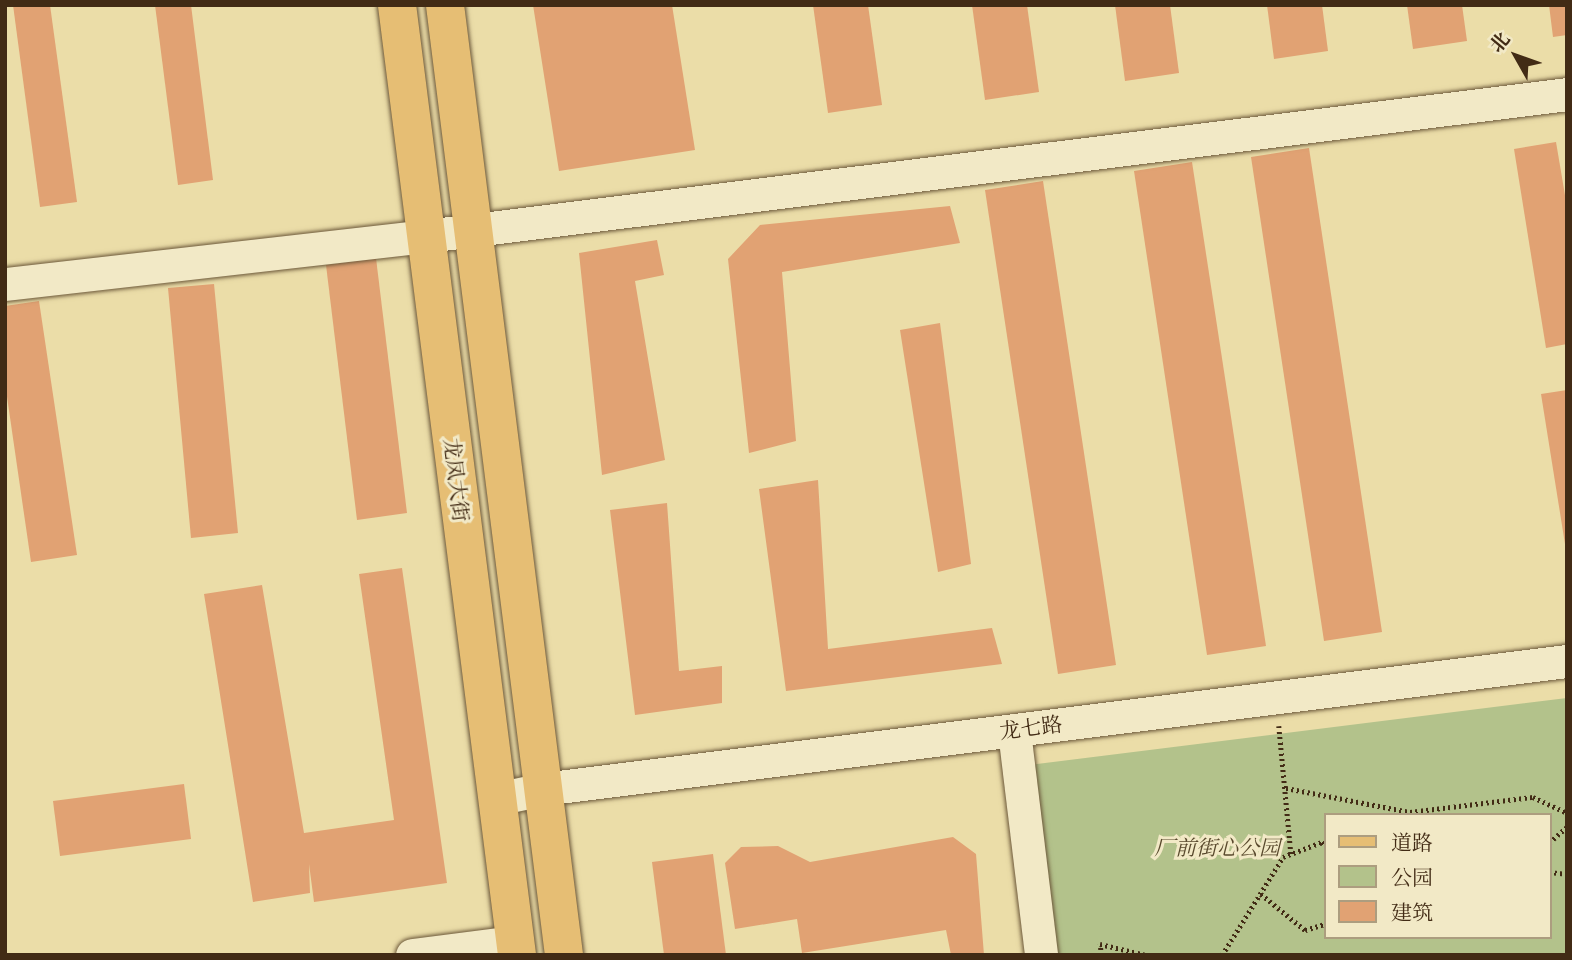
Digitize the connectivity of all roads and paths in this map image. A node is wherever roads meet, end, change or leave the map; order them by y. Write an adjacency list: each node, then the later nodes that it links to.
1 (397, 5): 5 (main road, 龙凤大街)
2 (445, 5): 4 (main road)
3 (1567, 94): 4 (street)
4 (472, 229): 5 (street); 10 (main road)
5 (426, 236): 6 (street); 12 (main road, 龙凤大街)
6 (5, 284)
7 (1567, 661): 8 (street, 龙七路)
8 (1276, 698): 9 (street, 龙七路); 11 (path)
9 (1014, 731): 10 (street, 龙七路); 24 (street)
10 (543, 789): 12 (street, 龙七路); 23 (main road)
11 (1286, 789): 13 (path); 18 (path)
12 (496, 799): 21 (main road, 龙凤大街)
13 (1410, 813): 14 (path)
14 (1567, 813)
15 (1567, 827): 16 (path)
16 (1551, 841)
17 (1324, 844): 18 (path)
18 (1291, 854): 19 (path)
19 (1261, 894): 20 (path); 27 (path)
20 (1324, 924)
21 (516, 948): 22 (street)
22 (412, 955)
23 (564, 955)
24 (1041, 955)
25 (1101, 955): 26 (path)
26 (1146, 955)
27 (1222, 955)

